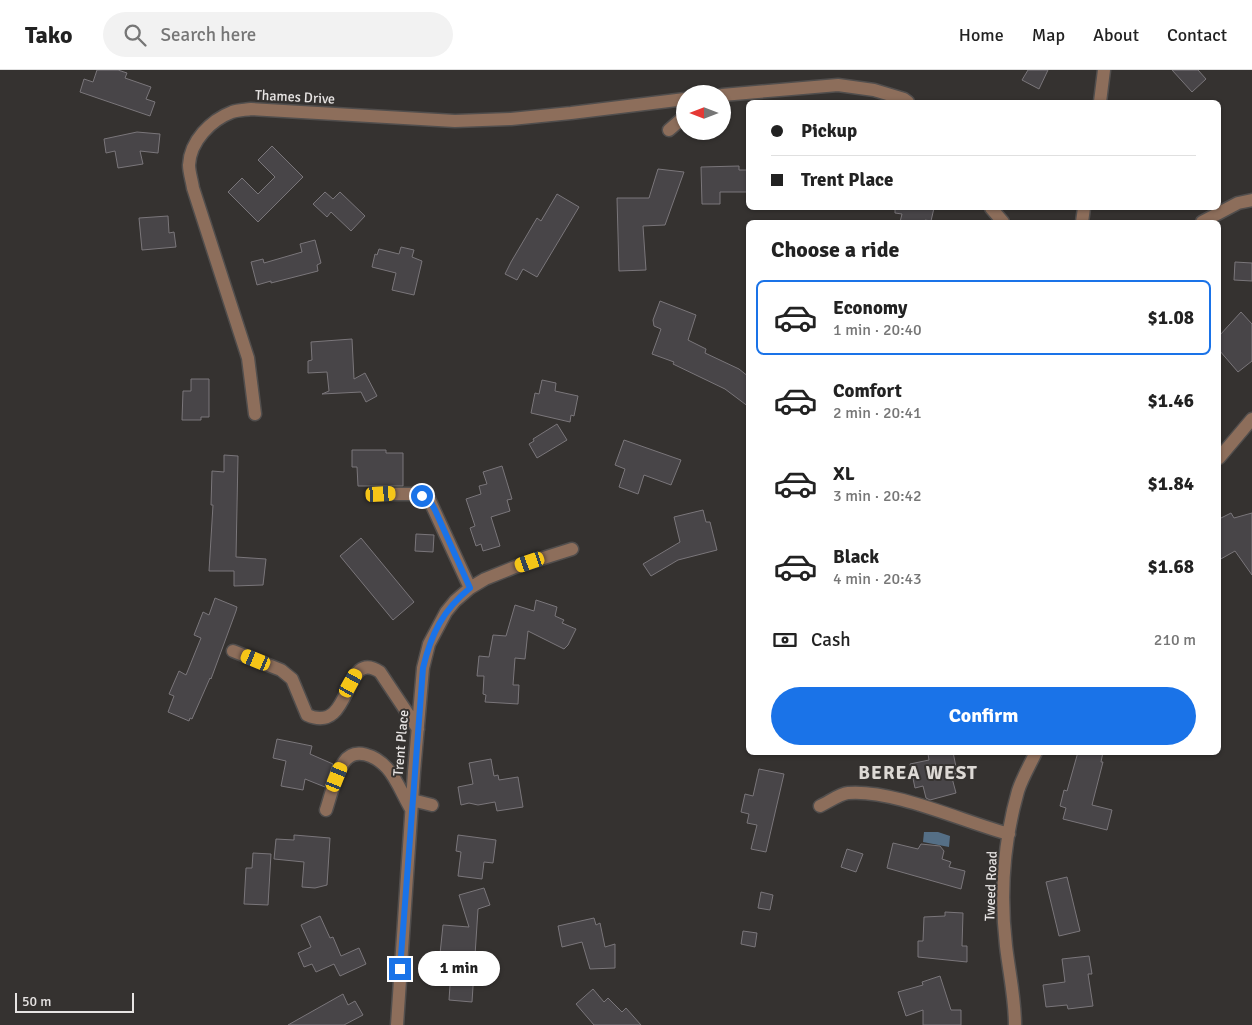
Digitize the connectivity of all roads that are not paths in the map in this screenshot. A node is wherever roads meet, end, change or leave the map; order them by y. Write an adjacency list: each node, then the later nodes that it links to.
1 (1104, 70): 5 (street)
2 (731, 94): 4 (street)
3 (676, 100): 12 (street, Thames Drive)
4 (904, 100)
5 (1100, 100)
6 (676, 123): 7 (street)
7 (668, 130)
8 (1252, 200): 11 (street)
9 (993, 210): 10 (street)
10 (1002, 220)
11 (1206, 220)
12 (255, 414)
13 (1252, 419): 14 (street)
14 (1221, 456)
15 (381, 494): 17 (street)
16 (572, 549): 17 (street, Trent Place)
17 (470, 588): 19 (street, Trent Place)
18 (233, 651): 19 (street)
19 (418, 729): 21 (street, Trent Place)
20 (1035, 755): 25 (street, Tweed Road)
21 (411, 804): 22 (street); 24 (street); 26 (street, Trent Place)
22 (432, 805)
23 (820, 806): 25 (street)
24 (326, 810)
25 (1009, 834): 27 (street, Tweed Road)
26 (397, 1025)
27 (1015, 1025)

